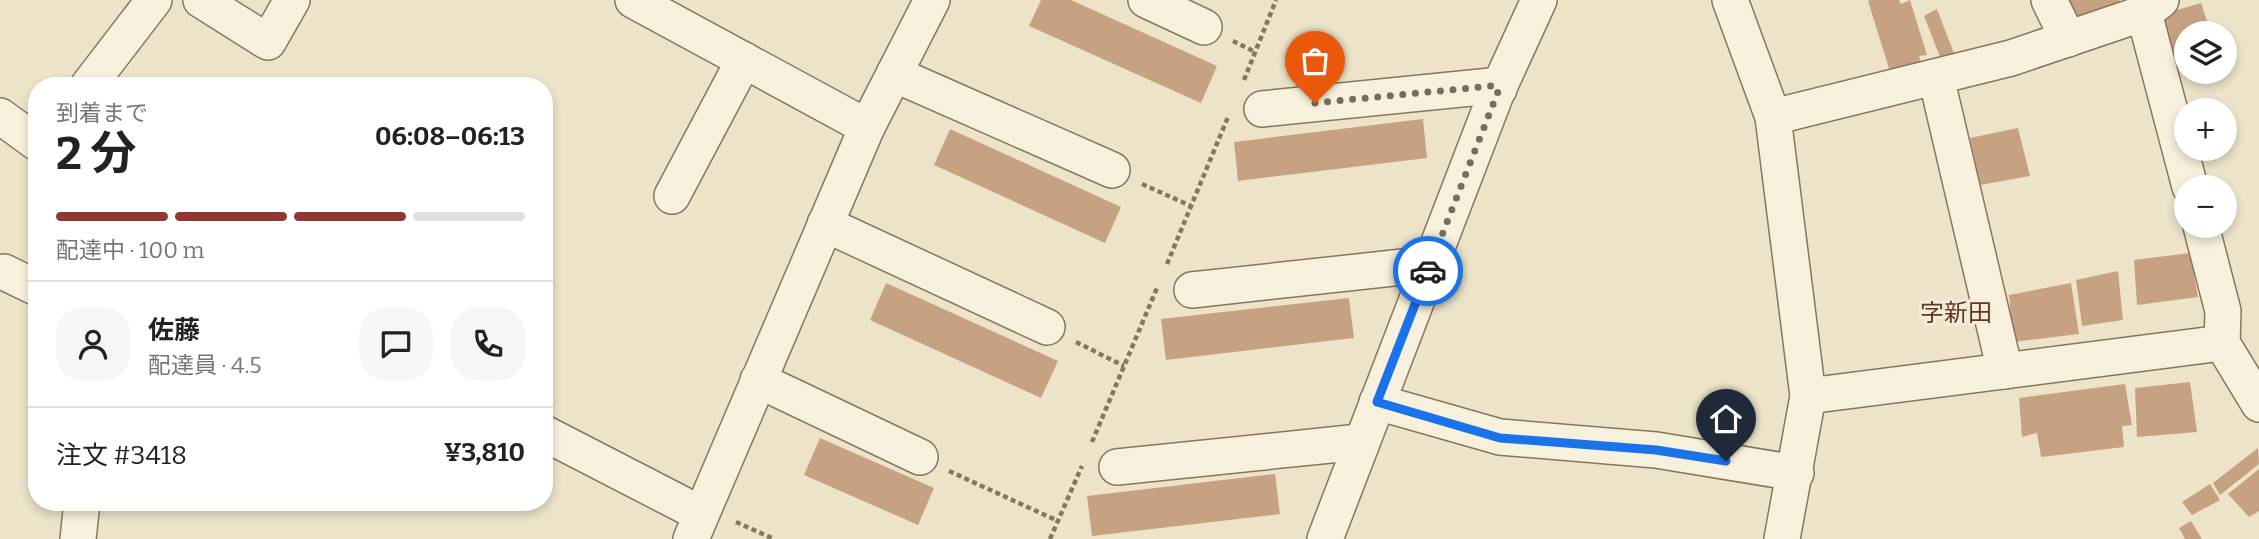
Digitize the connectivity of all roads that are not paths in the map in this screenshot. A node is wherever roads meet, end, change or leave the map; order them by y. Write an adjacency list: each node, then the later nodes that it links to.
1 (154, 0): 16 (street)
2 (201, 0): 3 (street)
3 (292, 0)
4 (633, 0): 13 (street)
5 (933, 0): 14 (street)
6 (1146, 0): 11 (street)
7 (1539, 0): 17 (street)
8 (1730, 0): 20 (street)
9 (2049, 0): 12 (street)
10 (2152, 6): 12 (street); 24 (street)
11 (1205, 27)
12 (2068, 39): 15 (street)
13 (744, 61): 21 (street); 25 (street)
14 (894, 74): 21 (street); 23 (street)
15 (1936, 76): 20 (street); 34 (street)
16 (95, 77)
17 (1499, 89): 18 (street); 28 (street)
18 (1262, 109)
19 (0, 116): 22 (street)
20 (1773, 117): 36 (street)
21 (867, 127): 26 (street)
22 (28, 136)
23 (1112, 170)
24 (2187, 175)
25 (672, 196)
26 (825, 224): 32 (street); 35 (street)
27 (2204, 238): 33 (street)
28 (1430, 264): 31 (street); 37 (street)
29 (4, 272): 30 (street)
30 (28, 284)
31 (1192, 290)
32 (1047, 327)
33 (2222, 344): 34 (street); 38 (street)
34 (2005, 371): 36 (street)
35 (758, 380): 41 (street); 45 (street)
36 (1808, 396): 43 (street)
37 (1377, 402): 40 (street); 43 (street)
38 (2259, 404)
39 (553, 439): 45 (street)
40 (1361, 446): 42 (street); 47 (street)
41 (919, 457)
42 (1117, 467)
43 (1796, 473): 48 (street)
44 (81, 511): 46 (street)
45 (696, 527)
46 (78, 539)
47 (1325, 539)
48 (1782, 539)

